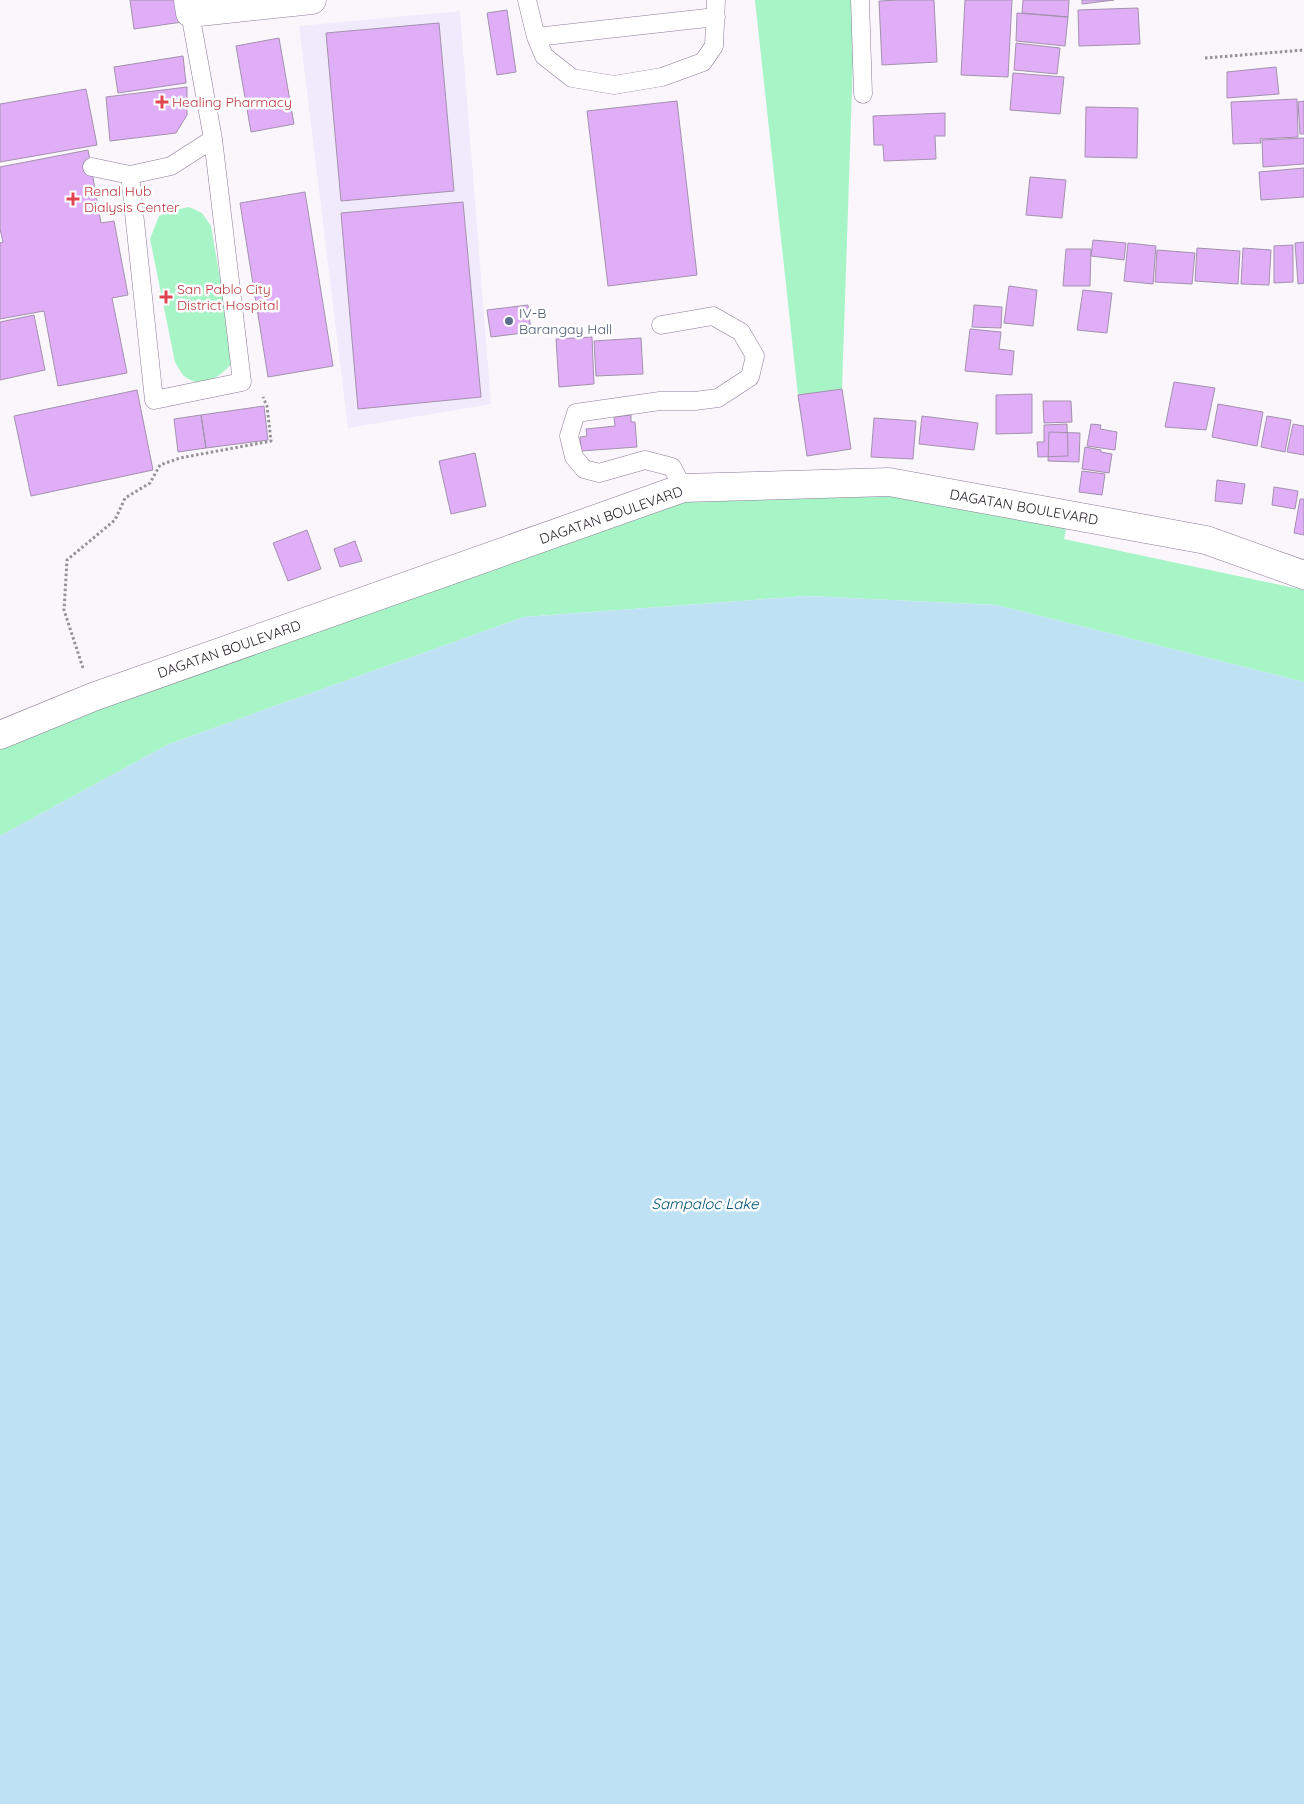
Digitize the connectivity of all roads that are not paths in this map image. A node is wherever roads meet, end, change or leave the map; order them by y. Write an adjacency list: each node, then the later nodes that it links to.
1 (312, 0): 4 (street)
2 (527, 0): 6 (lane)
3 (860, 0): 7 (lane)
4 (189, 7): 8 (lane)
5 (716, 9): 6 (lane); 6 (lane)
6 (536, 37)
7 (863, 94)
8 (213, 138): 10 (lane); 10 (lane)
9 (92, 167): 10 (lane)
10 (130, 175)
11 (661, 325): 12 (lane)
12 (683, 488): 13 (street, DAGATAN BOULEVARD); 14 (street, DAGATAN BOULEVARD)
13 (1304, 575)
14 (0, 734)

